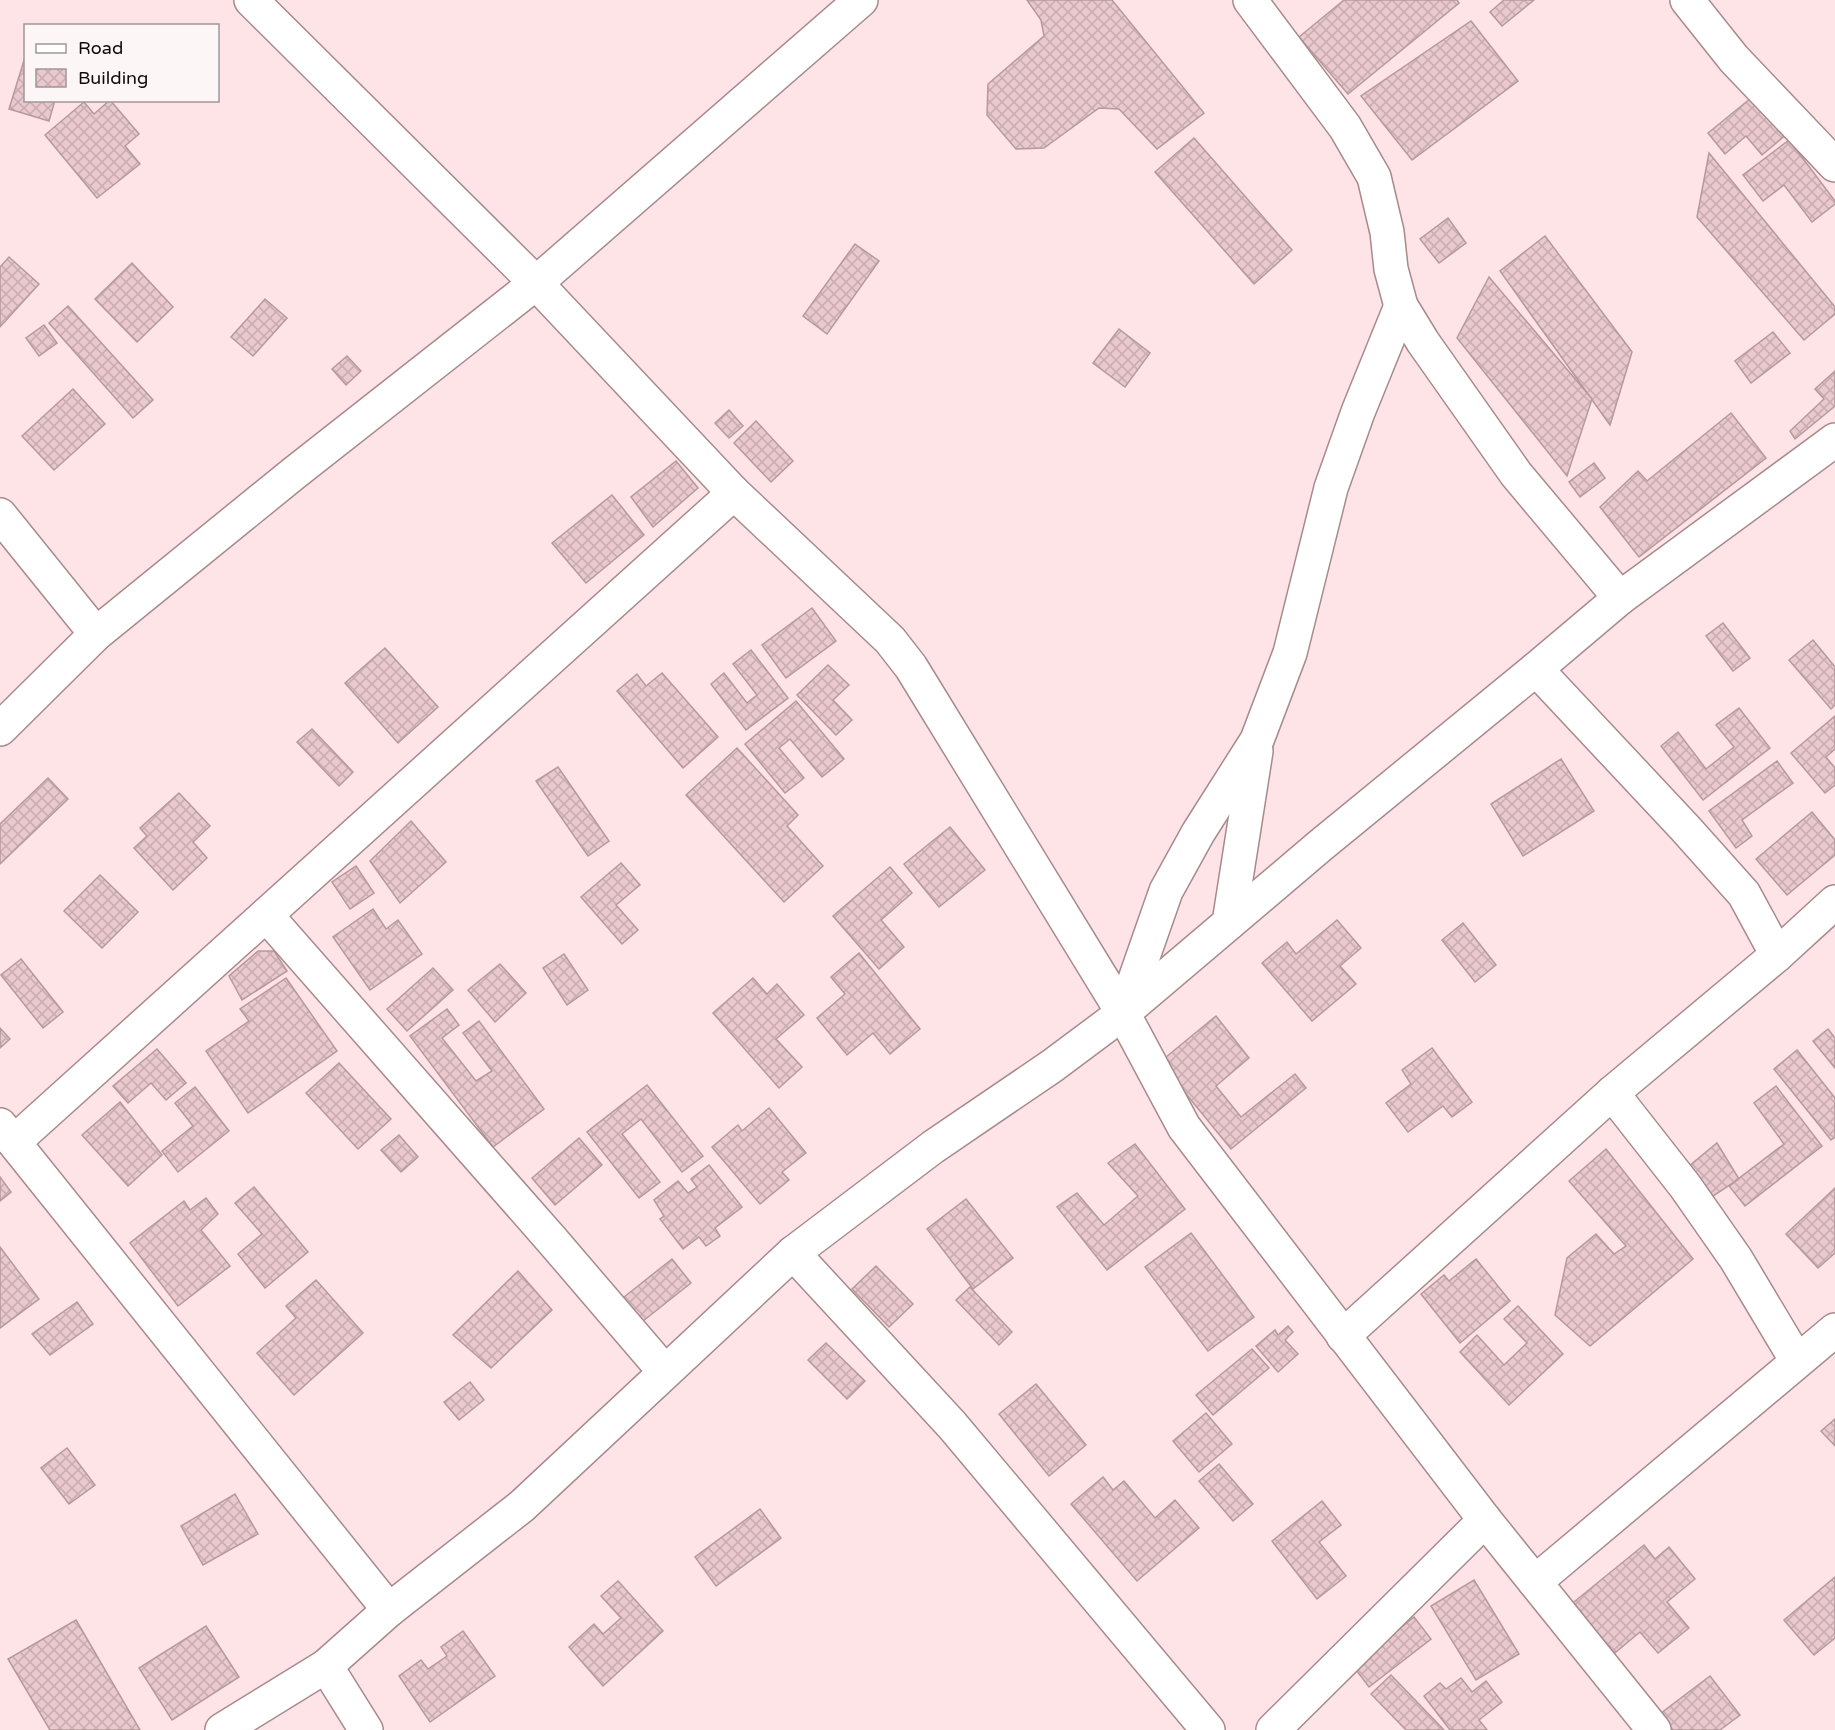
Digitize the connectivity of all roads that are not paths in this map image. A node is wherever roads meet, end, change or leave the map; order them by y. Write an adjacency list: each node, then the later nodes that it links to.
1 (251, 0): 6 (street)
2 (861, 0): 6 (street)
3 (1250, 0): 7 (street)
4 (1687, 0): 5 (street)
5 (1835, 165)
6 (536, 283): 9 (street); 12 (street)
7 (1401, 306): 11 (street); 15 (street)
8 (1835, 440): 11 (street)
9 (734, 493): 17 (street); 20 (street)
10 (0, 515): 12 (street)
11 (1620, 598): 13 (street)
12 (96, 634): 14 (street)
13 (1536, 669): 18 (street); 19 (street)
14 (0, 729)
15 (1257, 740): 18 (street); 20 (street)
16 (1835, 902): 19 (street)
17 (266, 915): 22 (street); 27 (street)
18 (1229, 923): 20 (street)
19 (1777, 955): 21 (street)
20 (1123, 1013): 23 (street); 25 (street)
21 (1612, 1093): 25 (street); 26 (street)
22 (7, 1134): 30 (street)
23 (793, 1253): 27 (street); 34 (street)
24 (1835, 1330): 26 (street)
25 (1343, 1336): 28 (street)
26 (1797, 1361): 29 (street)
27 (665, 1372): 30 (street)
28 (1485, 1520): 29 (street); 35 (street)
29 (1535, 1582): 36 (street)
30 (389, 1610): 31 (street)
31 (326, 1666): 32 (street); 33 (street)
32 (222, 1730)
33 (366, 1730)
34 (1208, 1730)
35 (1273, 1730)
36 (1654, 1730)

